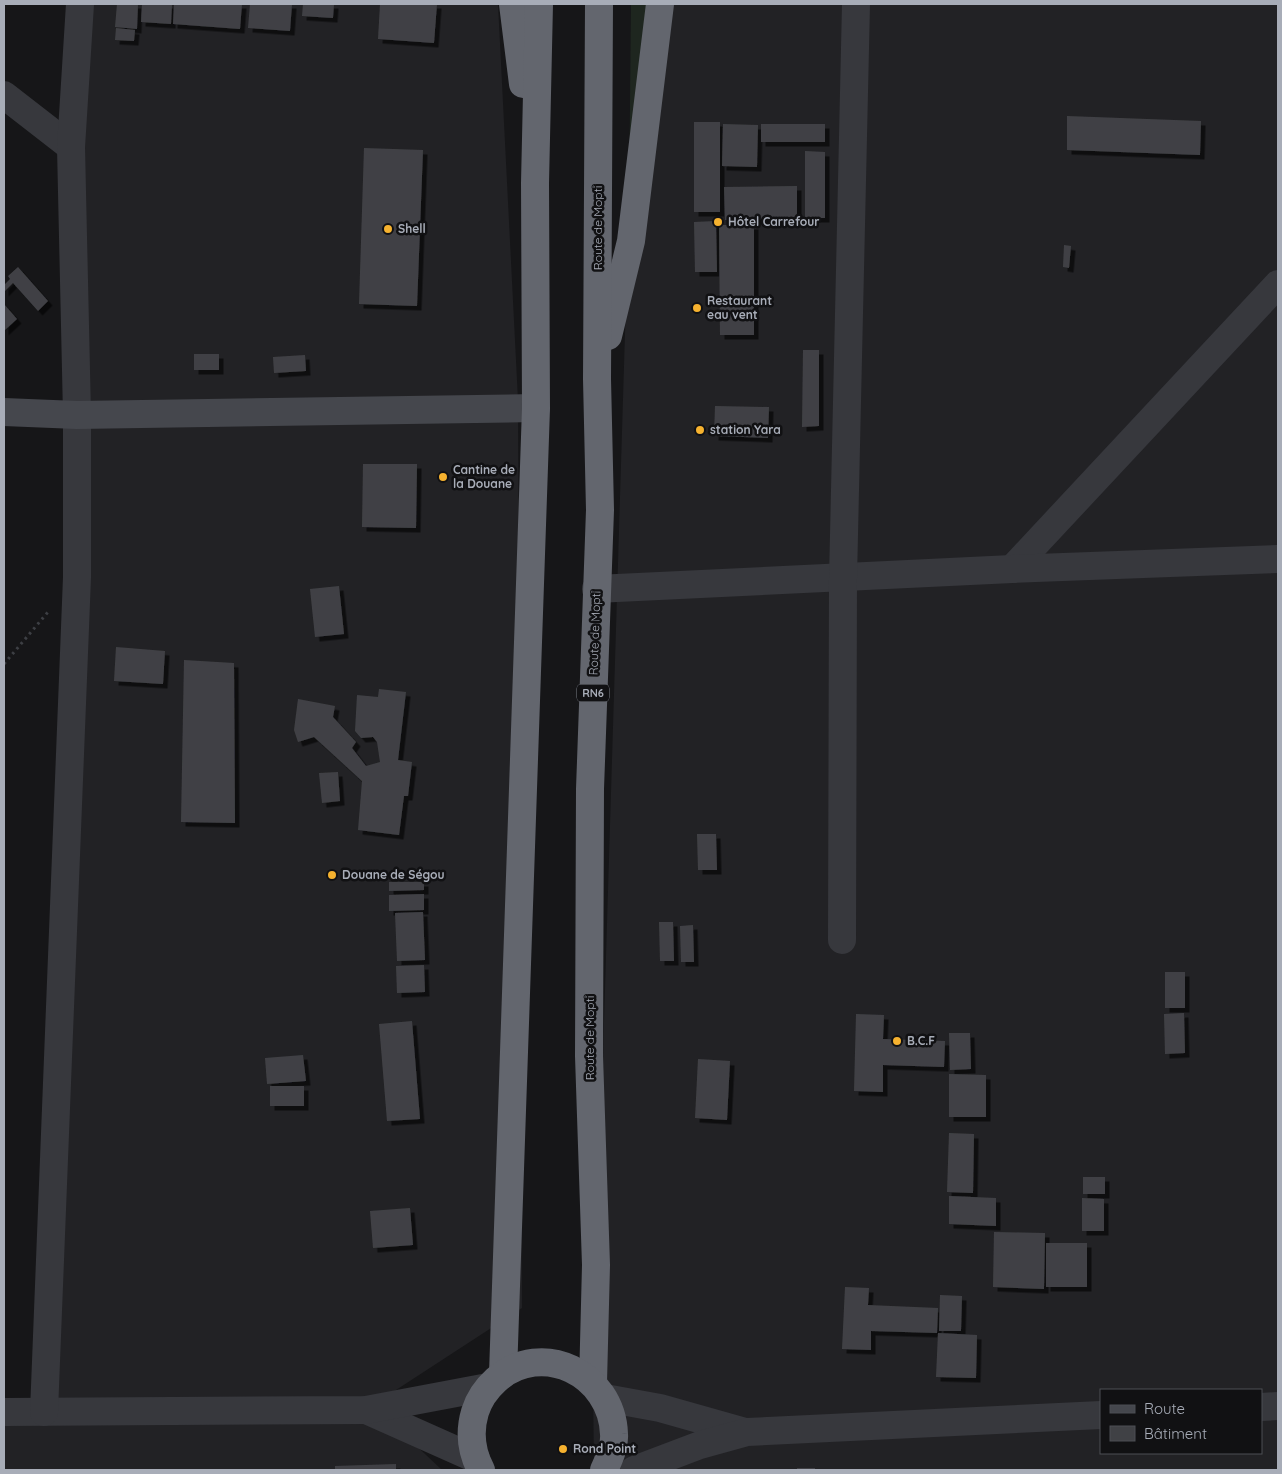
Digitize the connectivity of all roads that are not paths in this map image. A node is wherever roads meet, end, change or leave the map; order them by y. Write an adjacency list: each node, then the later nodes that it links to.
1 (80, 4): 8 (street)
2 (513, 4): 9 (highway)
3 (539, 4): 9 (highway)
4 (599, 4): 11 (highway, Route de Mopti / RN6)
5 (660, 4): 11 (highway)
6 (856, 4): 17 (street)
7 (4, 95): 8 (street)
8 (71, 147): 14 (street)
9 (534, 183): 12 (highway)
10 (1278, 284): 16 (street)
11 (598, 379): 18 (highway, Route de Mopti / RN6)
12 (536, 408): 14 (street); 20 (highway)
13 (4, 412): 14 (street)
14 (77, 416): 26 (street)
15 (1278, 559): 16 (street)
16 (1012, 570): 17 (street)
17 (843, 578): 18 (street); 19 (street)
18 (596, 590): 21 (highway, Route de Mopti / RN6)
19 (842, 940)
20 (495, 1380): 21 (highway); 24 (street); 29 (highway)
21 (599, 1391): 28 (street); 30 (highway, Route de Mopti)
22 (1262, 1406): 23 (street)
23 (1278, 1406)
24 (366, 1410): 26 (street); 29 (street)
25 (4, 1412): 26 (street)
26 (44, 1412)
27 (1100, 1415): 28 (street)
28 (747, 1432): 31 (street)
29 (479, 1465)
30 (604, 1470)
31 (634, 1470)

